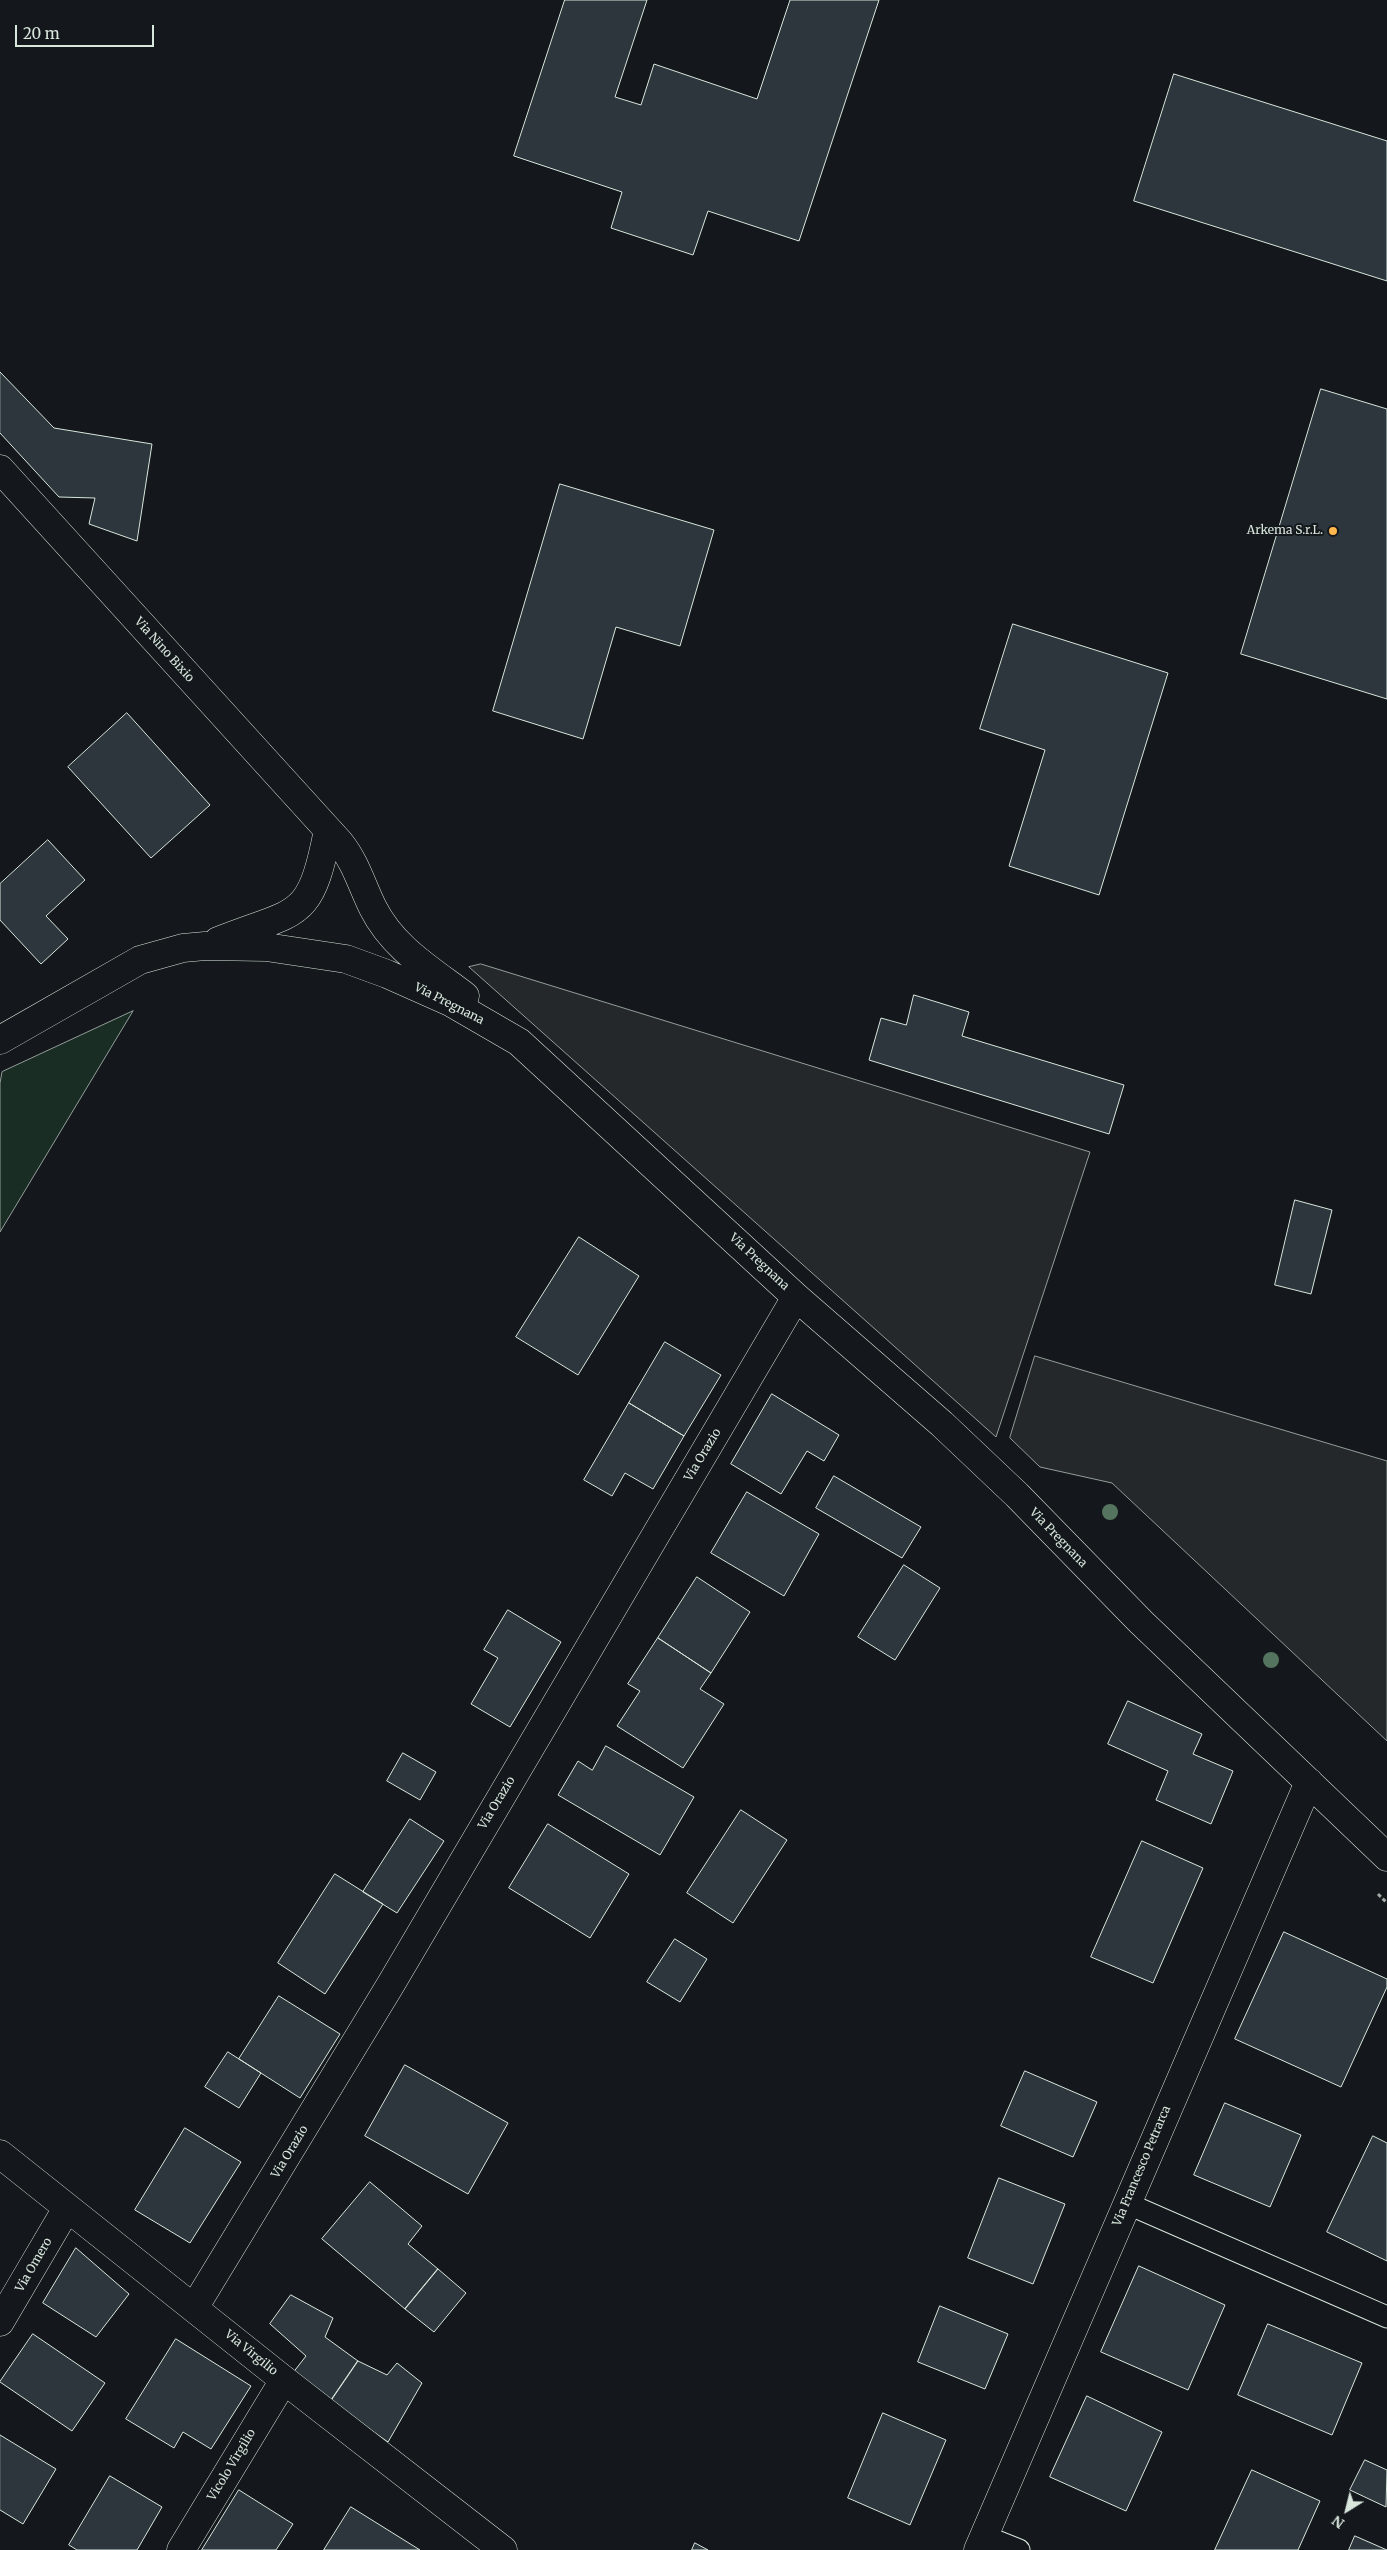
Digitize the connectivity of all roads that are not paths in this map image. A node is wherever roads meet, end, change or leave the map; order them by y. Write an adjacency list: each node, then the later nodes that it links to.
1 (0, 469): 2 (street, Via Nino Bixio)
2 (328, 830): 3 (street); 5 (street, Via Nino Bixio)
3 (204, 946): 4 (street, Via Pregnana); 5 (street, Via Pregnana)
4 (0, 1040)
5 (519, 1042): 6 (street, Via Pregnana)
6 (796, 1297): 7 (street, Via Pregnana); 12 (street, Via Orazio)
7 (1309, 1782): 8 (street, Via Pregnana); 10 (street, Via Francesco Petrarca)
8 (1387, 1857)
9 (0, 2154): 11 (street, Via Virgilio)
10 (1126, 2203): 13 (lane); 16 (street, Via Francesco Petrarca)
11 (67, 2208): 12 (street, Via Virgilio); 14 (street, Via Omero)
12 (194, 2308): 15 (street, Via Virgilio)
13 (1387, 2317)
14 (0, 2322)
15 (284, 2380): 17 (street, Via Virgilio); 18 (street, Vicolo Virgilio)
16 (981, 2543): 19 (lane)
17 (496, 2548)
18 (181, 2550)
19 (1019, 2550)

